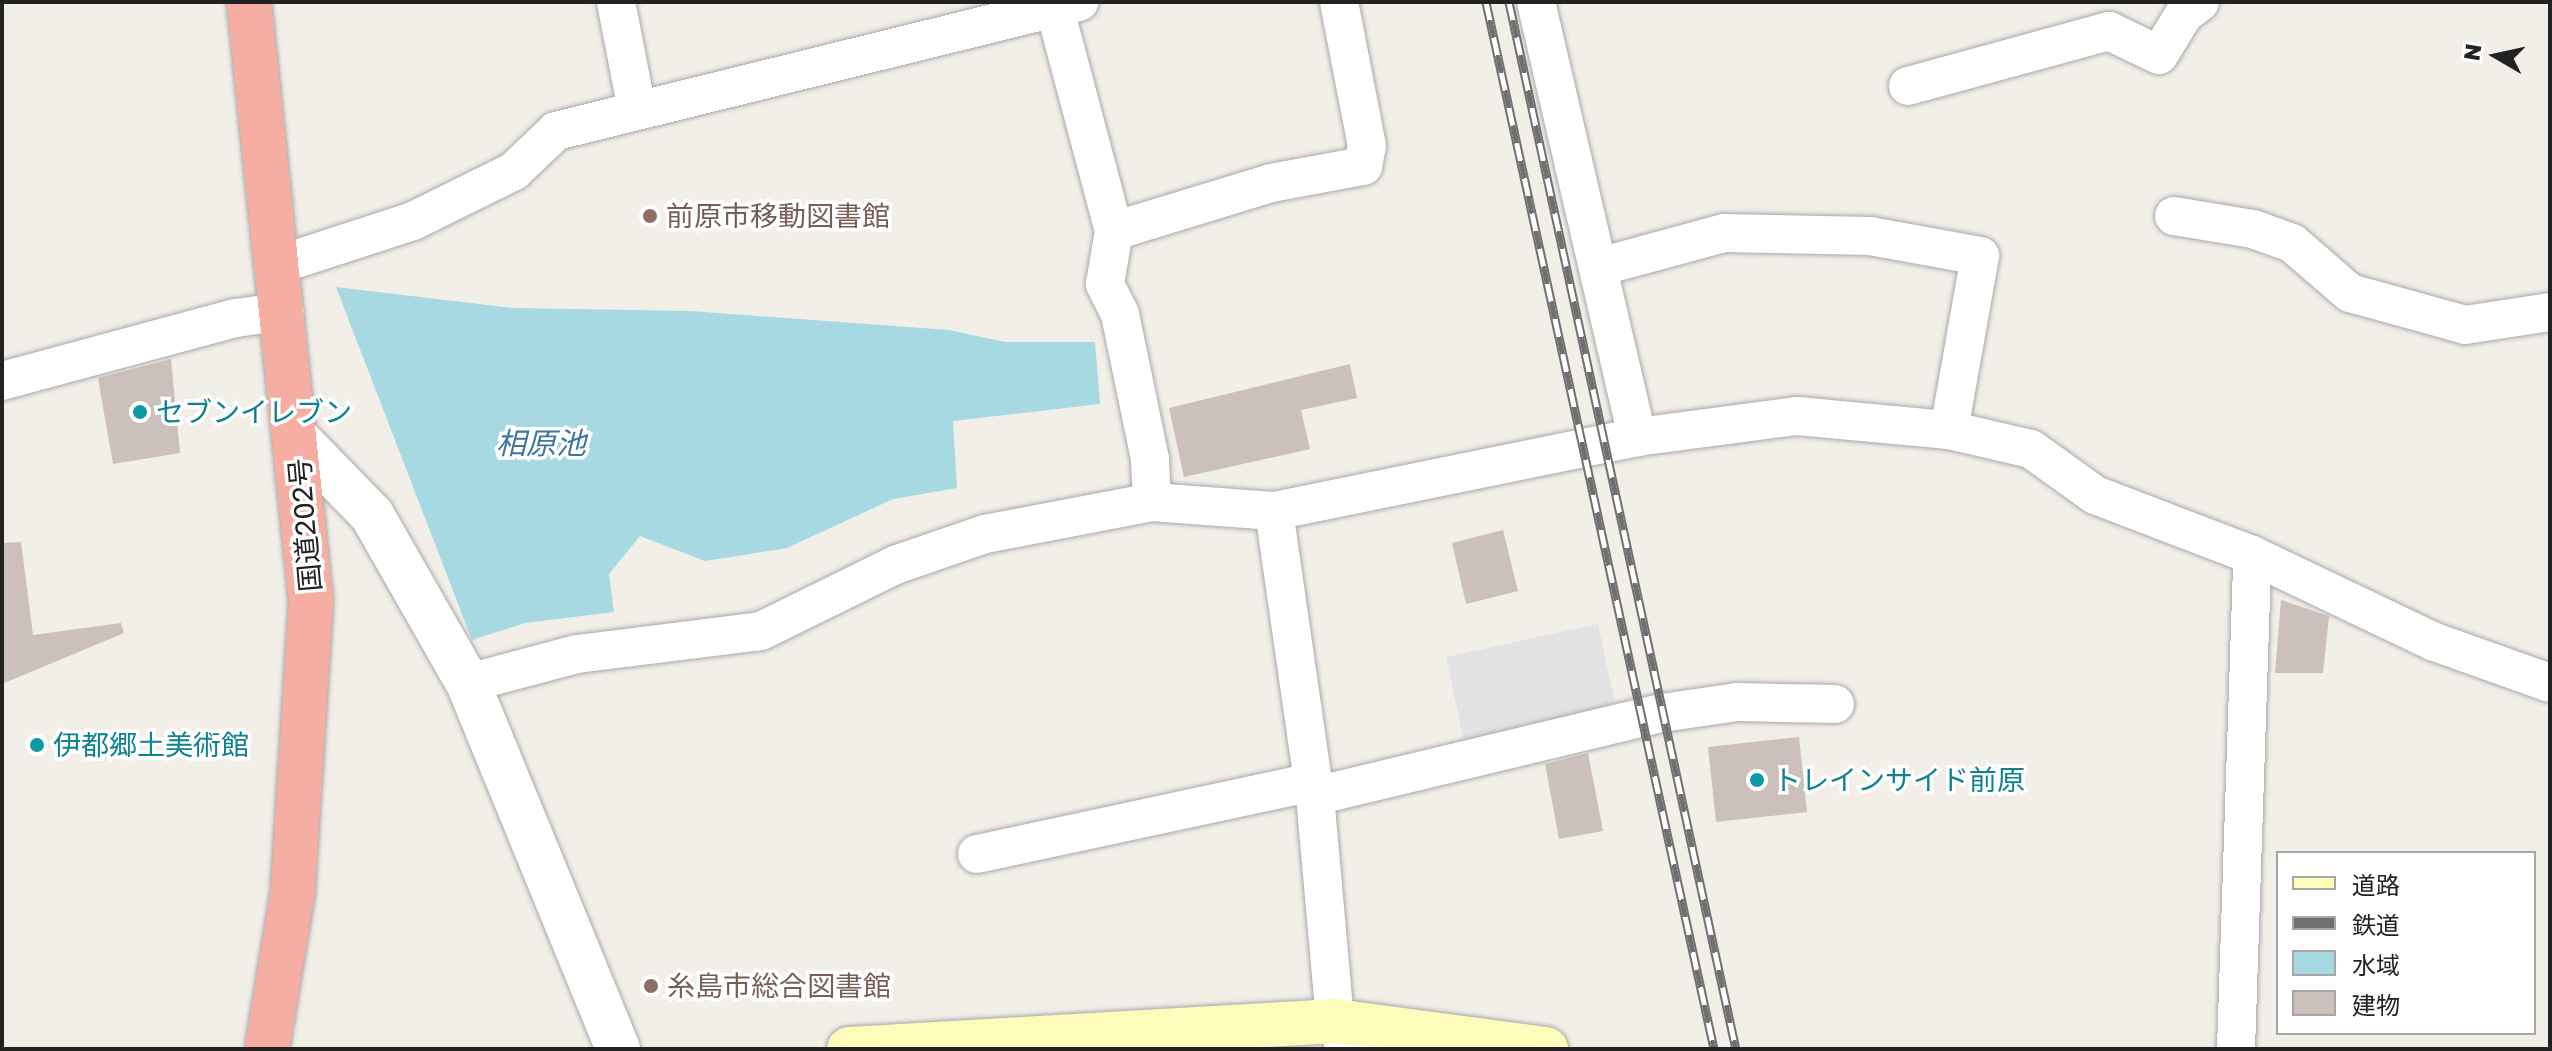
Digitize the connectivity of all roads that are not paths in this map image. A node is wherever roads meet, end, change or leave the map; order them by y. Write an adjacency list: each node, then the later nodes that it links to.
1 (249, 2): 11 (highway, 国道202号)
2 (616, 2): 8 (street)
3 (1339, 2): 10 (street)
4 (1536, 2): 12 (street)
5 (2200, 2): 7 (street)
6 (1062, 4): 8 (street); 10 (street)
7 (1908, 86)
8 (637, 110): 11 (street)
9 (2174, 216): 14 (street)
10 (1114, 231): 19 (street)
11 (281, 264): 13 (highway, 国道202号)
12 (1599, 267): 16 (street); 17 (street)
13 (285, 311): 15 (street); 18 (highway, 国道202号)
14 (2550, 312)
15 (2, 381)
16 (1949, 430): 17 (street); 21 (street)
17 (1637, 437): 20 (street)
18 (298, 439): 22 (street); 28 (highway, 国道202号)
19 (1152, 502): 20 (street); 22 (street)
20 (1274, 511): 25 (street)
21 (2252, 555): 23 (street); 32 (street)
22 (468, 683): 29 (street)
23 (2550, 683)
24 (1835, 704): 25 (street)
25 (1314, 789): 26 (street); 27 (street)
26 (977, 854)
27 (1340, 1035): 30 (main road); 31 (main road)
28 (267, 1049)
29 (618, 1049)
30 (849, 1049)
31 (1546, 1049)
32 (2236, 1049)

